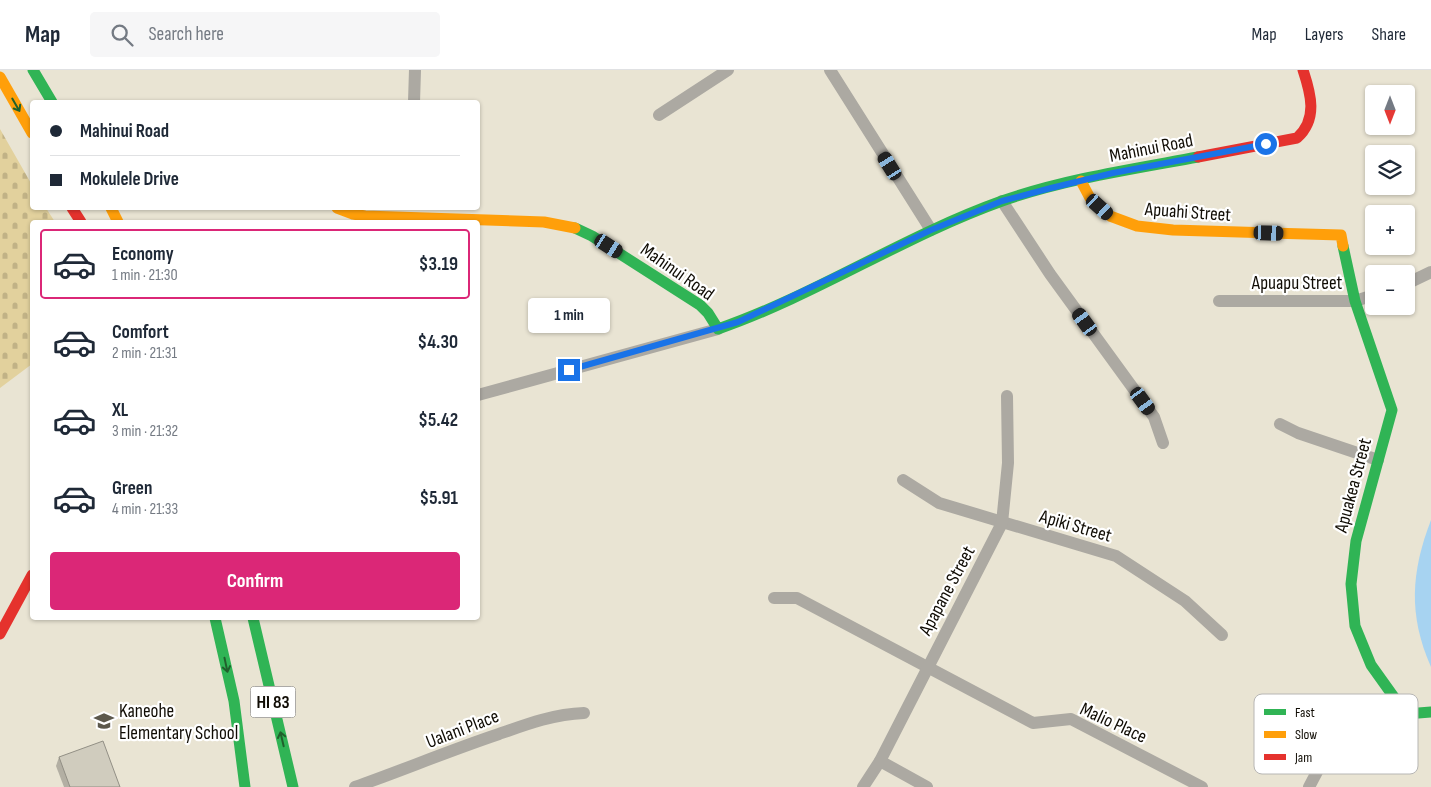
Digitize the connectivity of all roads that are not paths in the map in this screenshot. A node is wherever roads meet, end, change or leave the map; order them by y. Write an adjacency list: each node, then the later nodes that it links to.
1 (33, 70): 7 (street)
2 (415, 70): 8 (street)
3 (728, 70): 9 (street)
4 (830, 70): 15 (street)
5 (1303, 70): 11 (street, Mahinui Road)
6 (0, 77): 10 (street, one-way to 10)
7 (51, 100)
8 (414, 100)
9 (659, 115)
10 (30, 130)
11 (1081, 180): 12 (street, Mahinui Road); 16 (street, Apuahi Street)
12 (1002, 201): 15 (street, Mahinui Road); 26 (street)
13 (343, 210): 14 (street, Mahinui Road)
14 (412, 212): 22 (street, Mahinui Road)
15 (931, 230): 22 (street, Mahinui Road)
16 (1341, 235): 21 (street, Apuakea Street)
17 (1431, 272): 18 (street)
18 (1415, 280)
19 (1365, 298): 21 (street, Apuapu Street)
20 (1219, 301): 21 (street, Apuapu Street)
21 (1355, 301): 27 (street, Apuakea Street)
22 (718, 329): 23 (street)
23 (480, 394)
24 (1007, 396): 29 (street, Apapane Street)
25 (1280, 424): 27 (street)
26 (1163, 443)
27 (1378, 460): 38 (street, Apuakea Street)
28 (903, 480): 29 (street, Apiki Street)
29 (1002, 523): 36 (street, Apiki Street); 37 (street, Apapane Street)
30 (30, 578): 32 (street)
31 (774, 598): 37 (street, Malio Place)
32 (5, 614): 35 (street)
33 (215, 620): 44 (street, HI 83, one-way to 44)
34 (252, 620): 45 (street, HI 83, one-way to 34)
35 (0, 634)
36 (1222, 635)
37 (927, 666): 42 (street, Apapane Street); 49 (street, Malio Place)
38 (1392, 694)
39 (1431, 712): 41 (street, Apuakea Street)
40 (584, 713): 46 (street, Ualani Place)
41 (1418, 713)
42 (880, 761): 47 (street, Apapane Street); 48 (street)
43 (1316, 774): 50 (street)
44 (245, 787)
45 (293, 787)
46 (355, 787)
47 (863, 787)
48 (927, 787)
49 (1202, 787)
50 (1309, 787)

